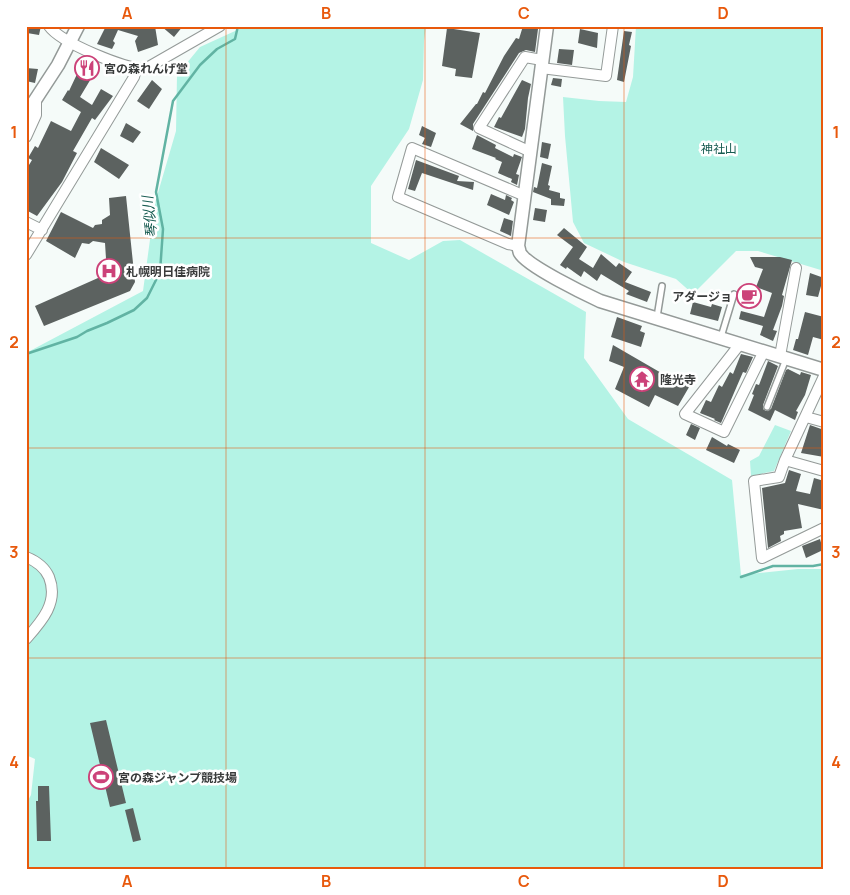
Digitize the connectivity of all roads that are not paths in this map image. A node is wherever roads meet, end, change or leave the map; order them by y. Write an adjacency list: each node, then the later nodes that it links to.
1 (49, 26): 6 (street)
2 (78, 26): 6 (street)
3 (220, 26): 8 (street)
4 (548, 26): 7 (street)
5 (613, 26): 7 (street)
6 (70, 43): 8 (street); 9 (street)
7 (542, 64): 12 (street); 12 (street)
8 (136, 69): 15 (street)
9 (36, 98): 10 (street); 11 (street)
10 (26, 114)
11 (26, 137)
12 (531, 152): 13 (street)
13 (525, 196): 16 (street); 16 (street)
14 (26, 222): 15 (street)
15 (42, 230): 17 (street)
16 (518, 246): 21 (street)
17 (26, 255)
18 (796, 268): 25 (street)
19 (662, 286): 21 (lane)
20 (734, 294): 22 (lane)
21 (657, 319): 22 (street)
22 (721, 338): 23 (street)
23 (740, 344): 24 (street); 24 (street)
24 (764, 351): 25 (street)
25 (784, 357): 26 (street); 28 (lane)
26 (824, 370)
27 (824, 376): 29 (street)
28 (767, 407)
29 (806, 417): 30 (street); 31 (street)
30 (824, 422)
31 (785, 460): 32 (street); 33 (street)
32 (824, 471)
33 (824, 528)
34 (26, 558): 35 (street)
35 (26, 639)

